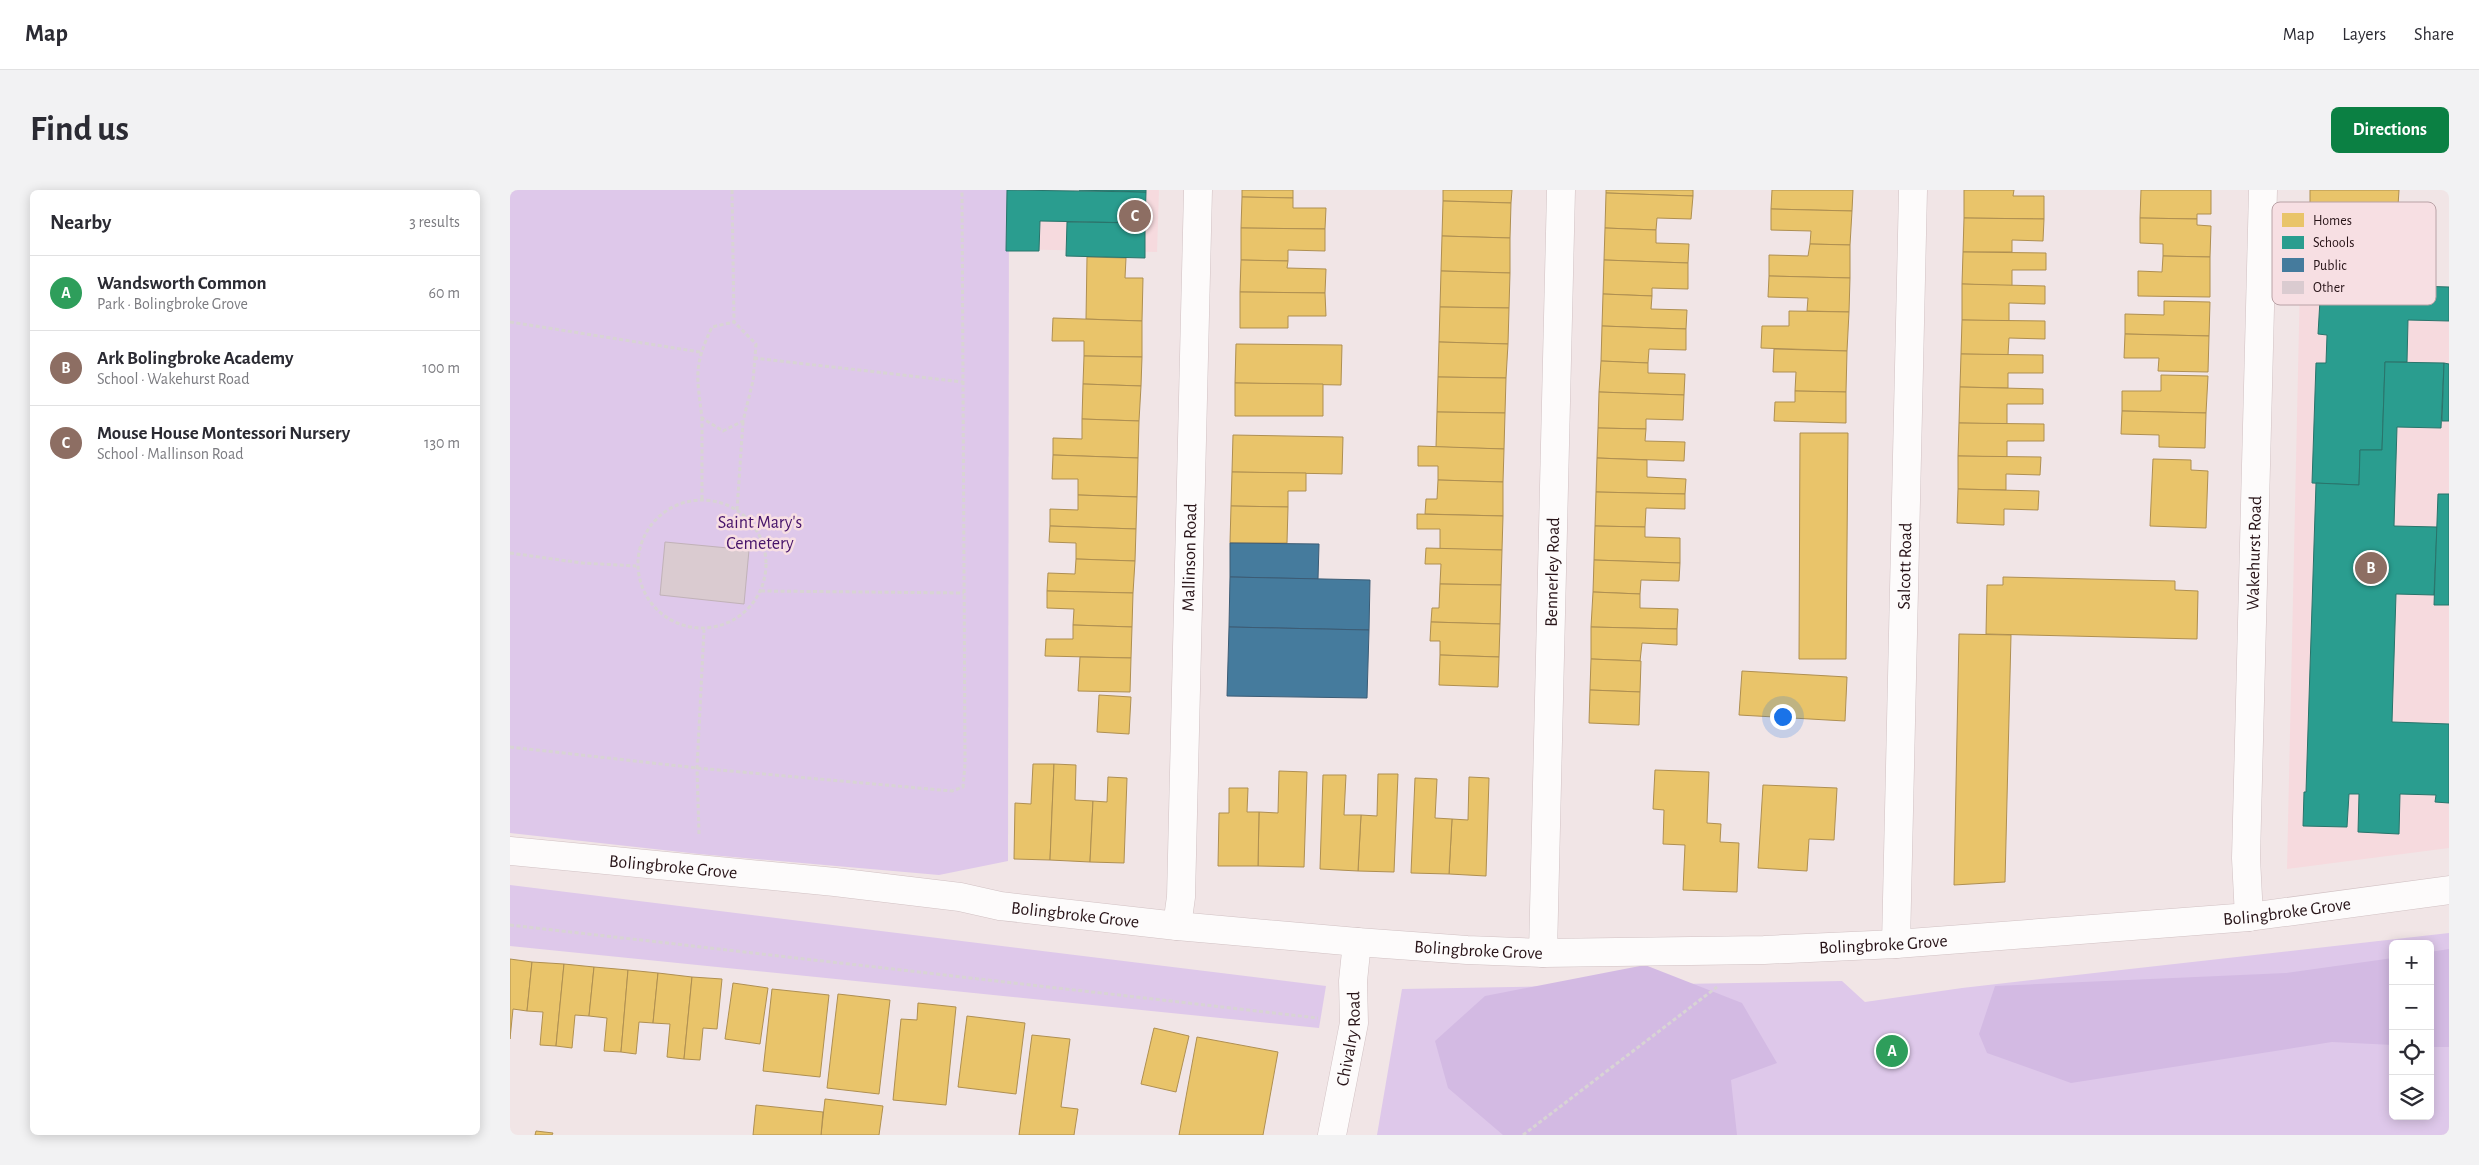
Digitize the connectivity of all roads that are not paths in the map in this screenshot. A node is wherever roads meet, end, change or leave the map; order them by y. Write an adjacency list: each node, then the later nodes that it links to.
1 (1198, 190): 8 (street, Mallinson Road)
2 (1561, 190): 11 (street, Bennerley Road)
3 (1913, 190): 10 (street, Salcott Road)
4 (2263, 190): 7 (street, Wakehurst Road)
5 (510, 851): 8 (street, Bolingbroke Grove)
6 (2449, 890): 7 (street, Bolingbroke Grove)
7 (2249, 916): 10 (street, Bolingbroke Grove)
8 (1178, 926): 9 (street, Bolingbroke Grove)
9 (1357, 942): 11 (street, Bolingbroke Grove); 12 (street, Chivalry Road)
10 (1896, 944): 11 (street, Bolingbroke Grove)
11 (1543, 953)
12 (1332, 1135)

